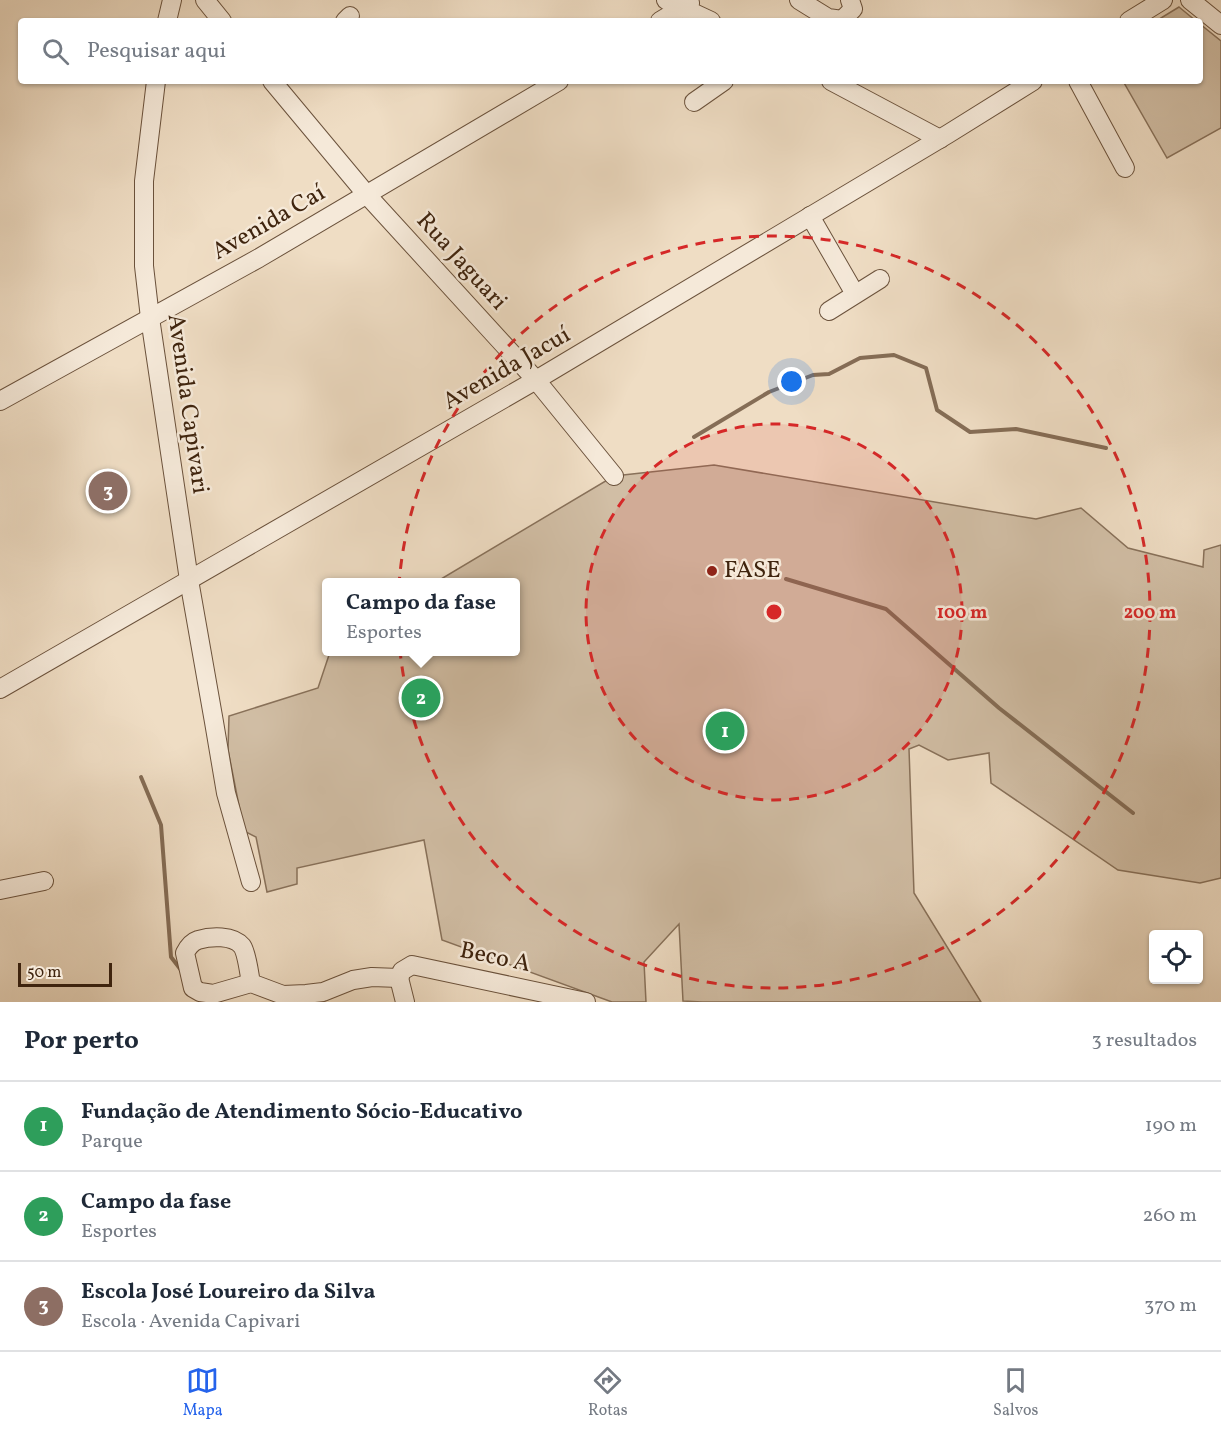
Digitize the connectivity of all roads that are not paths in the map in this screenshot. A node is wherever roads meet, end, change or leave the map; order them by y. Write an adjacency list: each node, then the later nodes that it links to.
1 (172, 0): 9 (street)
2 (205, 0): 10 (street)
3 (666, 0): 8 (street)
4 (799, 0): 13 (street)
5 (850, 0): 14 (street)
6 (1163, 0): 15 (street)
7 (1190, 0): 16 (street)
8 (689, 4): 11 (street); 12 (street)
9 (168, 18)
10 (220, 18)
11 (665, 18)
12 (707, 18)
13 (828, 18)
14 (844, 18)
15 (1134, 18)
16 (1221, 25)
17 (156, 84): 32 (street, Avenida Capivari)
18 (276, 84): 27 (street, Rua Jaguari)
19 (554, 84): 27 (street, Avenida Caí)
20 (720, 84): 24 (street)
21 (837, 84): 25 (street)
22 (1028, 84): 25 (street, Avenida Jacuí)
23 (1080, 84): 26 (street)
24 (694, 102)
25 (940, 139): 28 (street, Avenida Jacuí)
26 (1125, 168)
27 (367, 195): 32 (street, Avenida Caí); 33 (street, Rua Jaguari)
28 (810, 216): 30 (street); 33 (street, Avenida Jacuí)
29 (880, 279): 30 (street)
30 (855, 294): 31 (street)
31 (829, 310)
32 (150, 318): 34 (street, Avenida Caí); 36 (street, Avenida Capivari)
33 (536, 380): 35 (street, Rua Jaguari); 36 (street, Avenida Jacuí)
34 (0, 401)
35 (614, 476)
36 (189, 580): 37 (street, Avenida Jacuí); 39 (street, Avenida Capivari)
37 (0, 689)
38 (44, 881): 40 (street)
39 (251, 882)
40 (0, 890)
41 (399, 978): 42 (street); 43 (street); 44 (street, Beco A)
42 (251, 982)
43 (405, 1002)
44 (586, 1002)

